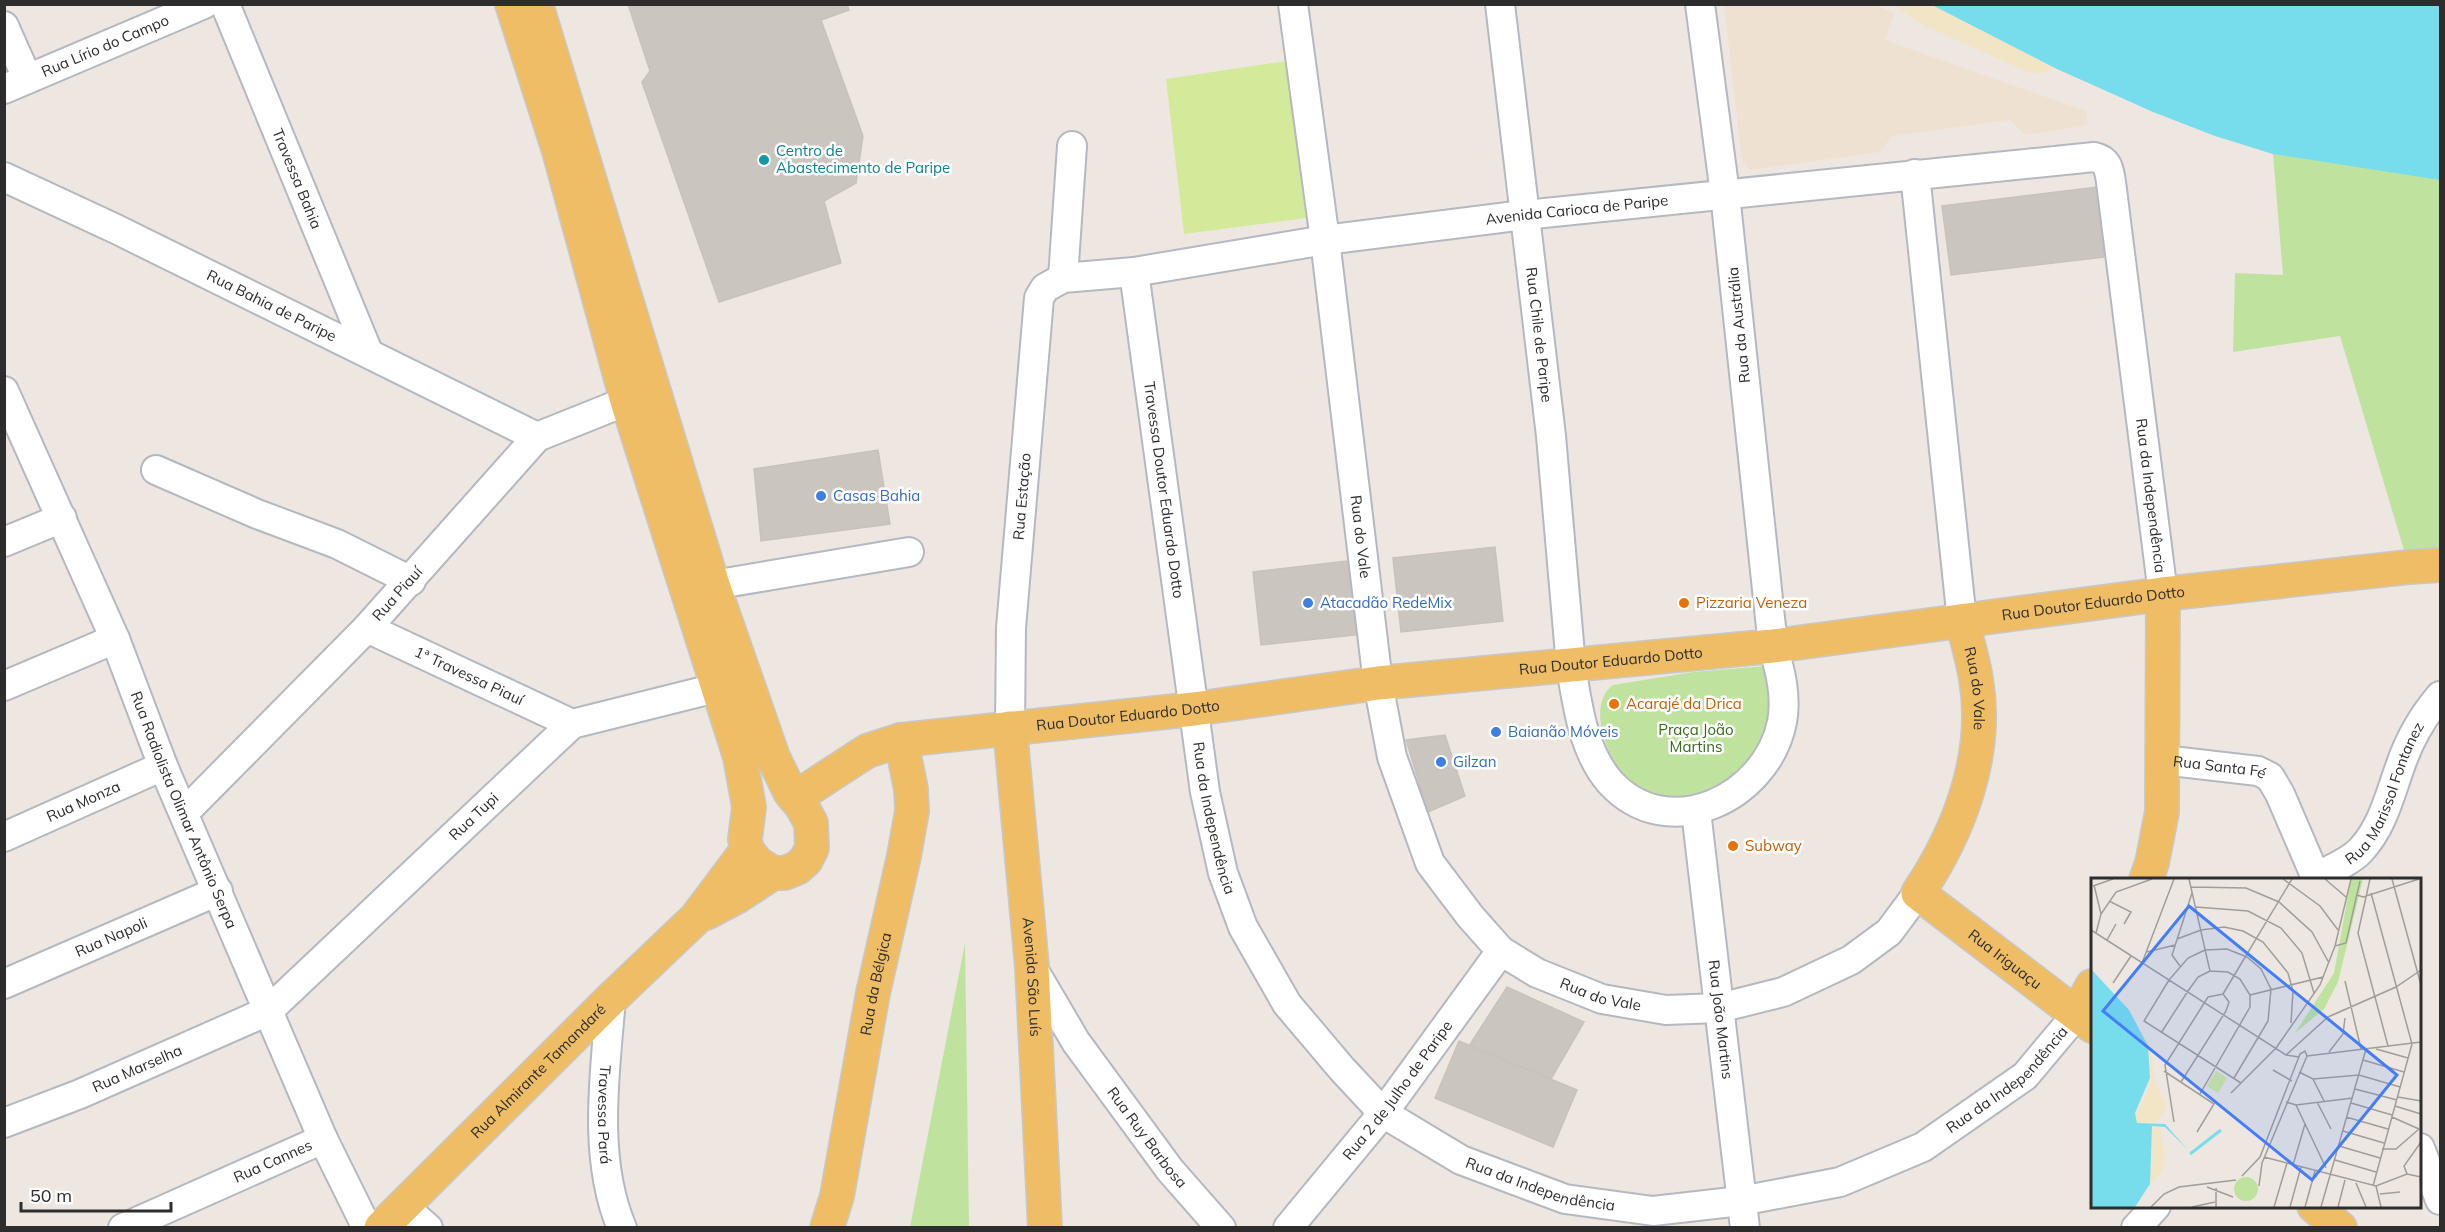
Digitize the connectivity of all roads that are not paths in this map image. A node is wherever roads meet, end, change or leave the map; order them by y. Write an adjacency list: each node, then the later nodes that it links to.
1 (204, 4): 8 (street, Rua Lírio do Campo)
2 (225, 4): 20 (street, Travessa Bahia)
3 (512, 4): 22 (main road)
4 (536, 4): 30 (main road, Rua Almirante Tamandaré)
5 (1293, 4): 17 (street, Rua do Vale)
6 (1500, 4): 16 (street, Rua Chile de Paripe)
7 (1700, 4): 15 (street, Rua da Austrália)
8 (150, 15): 10 (street, Rua Lírio do Campo)
9 (4, 26): 10 (street)
10 (16, 83)
11 (1072, 146): 19 (street)
12 (2094, 157): 13 (street, Avenida Carioca de Paripe); 31 (street, Rua da Independência)
13 (1915, 174): 15 (street, Avenida Carioca de Paripe); 32 (street, Rua do Vale)
14 (4, 177): 20 (street, Rua Bahia de Paripe)
15 (1725, 194): 16 (street, Avenida Carioca de Paripe); 35 (street, Rua da Austrália)
16 (1524, 215): 17 (street, Avenida Carioca de Paripe); 36 (street, Rua Chile de Paripe)
17 (1325, 240): 18 (street, Avenida Carioca de Paripe); 37 (street, Rua do Vale)
18 (1134, 272): 19 (street, Avenida Carioca de Paripe); 41 (street, Travessa Doutor Eduardo Dotto)
19 (1063, 278): 43 (street, Rua Estação)
20 (368, 352): 23 (street, Rua Bahia de Paripe)
21 (5, 395): 25 (street, Rua Radiolista Olimar Antônio Serpa)
22 (627, 401): 23 (street, Rua Piauí); 39 (main road)
23 (537, 437): 29 (street, Rua Piauí)
24 (156, 470): 29 (street)
25 (62, 518): 26 (street); 34 (street, Rua Radiolista Olimar Antônio Serpa)
26 (4, 542)
27 (909, 552): 30 (street)
28 (2440, 565): 31 (main road, Rua Doutor Eduardo Dotto)
29 (411, 581): 33 (street, Rua Piauí)
30 (713, 585): 47 (main road, Rua Almirante Tamandaré)
31 (2163, 594): 32 (main road, Rua Doutor Eduardo Dotto); 45 (main road, Rua da Independência)
32 (1962, 621): 35 (main road, Rua Doutor Eduardo Dotto); 56 (main road, Rua do Vale)
33 (367, 628): 42 (street, 1ª Travessa Piauí); 49 (street, Rua Piauí)
34 (115, 639): 38 (street); 46 (street, Rua Radiolista Olimar Antônio Serpa)
35 (1773, 645): 36 (main road, Rua Doutor Eduardo Dotto); 48 (street)
36 (1571, 666): 37 (main road, Rua Doutor Eduardo Dotto); 48 (street)
37 (1378, 682): 41 (main road, Rua Doutor Eduardo Dotto); 58 (street, Rua do Vale)
38 (4, 686)
39 (717, 688): 42 (street, Rua Tupi); 51 (main road)
40 (2440, 696): 54 (street, Rua Marissol Fontanez)
41 (1194, 708): 43 (main road, Rua Doutor Eduardo Dotto); 67 (street, Rua da Independência)
42 (572, 724): 64 (street, Rua Tupi)
43 (1010, 728): 44 (main road, Rua Doutor Eduardo Dotto); 59 (main road, Avenida São Luís)
44 (901, 740): 47 (main road, Rua Doutor Eduardo Dotto); 80 (main road, Rua da Bélgica)
45 (2163, 760): 53 (main road, Rua da Independência); 54 (street, Rua Santa Fé)
46 (163, 766): 49 (street, Rua Radiolista Olimar Antônio Serpa); 50 (street, Rua Monza)
47 (795, 798): 52 (main road, Rua Almirante Tamandaré)
48 (1696, 811): 62 (street, Rua João Martins)
49 (184, 813): 55 (street, Rua Radiolista Olimar Antônio Serpa)
50 (4, 837)
51 (747, 850): 52 (main road); 57 (main road, Rua Almirante Tamandaré)
52 (773, 873): 57 (main road, Rua Almirante Tamandaré)
53 (2146, 878)
54 (2316, 878)
55 (218, 891): 60 (street, Rua Napoli); 64 (street, Rua Radiolista Olimar Antônio Serpa)
56 (1918, 893): 62 (street, Rua do Vale); 63 (main road, Rua Iriguaçu)
57 (696, 918): 61 (main road, Rua Almirante Tamandaré)
58 (1501, 951): 62 (street, Rua do Vale); 67 (street, Rua 2 de Julho de Paripe)
59 (1032, 967): 65 (main road, Avenida São Luís); 66 (street, Rua Ruy Barbosa)
60 (4, 984)
61 (611, 999): 75 (main road, Rua Almirante Tamandaré); 79 (street, Travessa Pará)
62 (1719, 1008): 74 (street, Rua João Martins)
63 (2087, 1009): 74 (street, Rua da Independência)
64 (268, 1011): 68 (street, Rua Marselha); 69 (street, Rua Radiolista Olimar Antônio Serpa)
65 (1036, 1037): 66 (street); 81 (main road, Avenida São Luís)
66 (1076, 1042): 82 (street, Rua Ruy Barbosa)
67 (1383, 1113): 74 (street, Rua da Independência); 83 (street, Rua 2 de Julho de Paripe)
68 (4, 1123)
69 (323, 1139): 76 (street, Rua Cannes); 77 (street, Rua Radiolista Olimar Antônio Serpa)
70 (2421, 1151): 71 (street)
71 (2440, 1200)
72 (2154, 1208): 84 (street)
73 (2316, 1208): 85 (main road)
74 (1743, 1214)
75 (392, 1217): 78 (street)
76 (123, 1227)
77 (367, 1227)
78 (428, 1227)
79 (622, 1227)
80 (827, 1227)
81 (1045, 1227)
82 (1221, 1227)
83 (1288, 1227)
84 (2136, 1227)
85 (2340, 1227)

